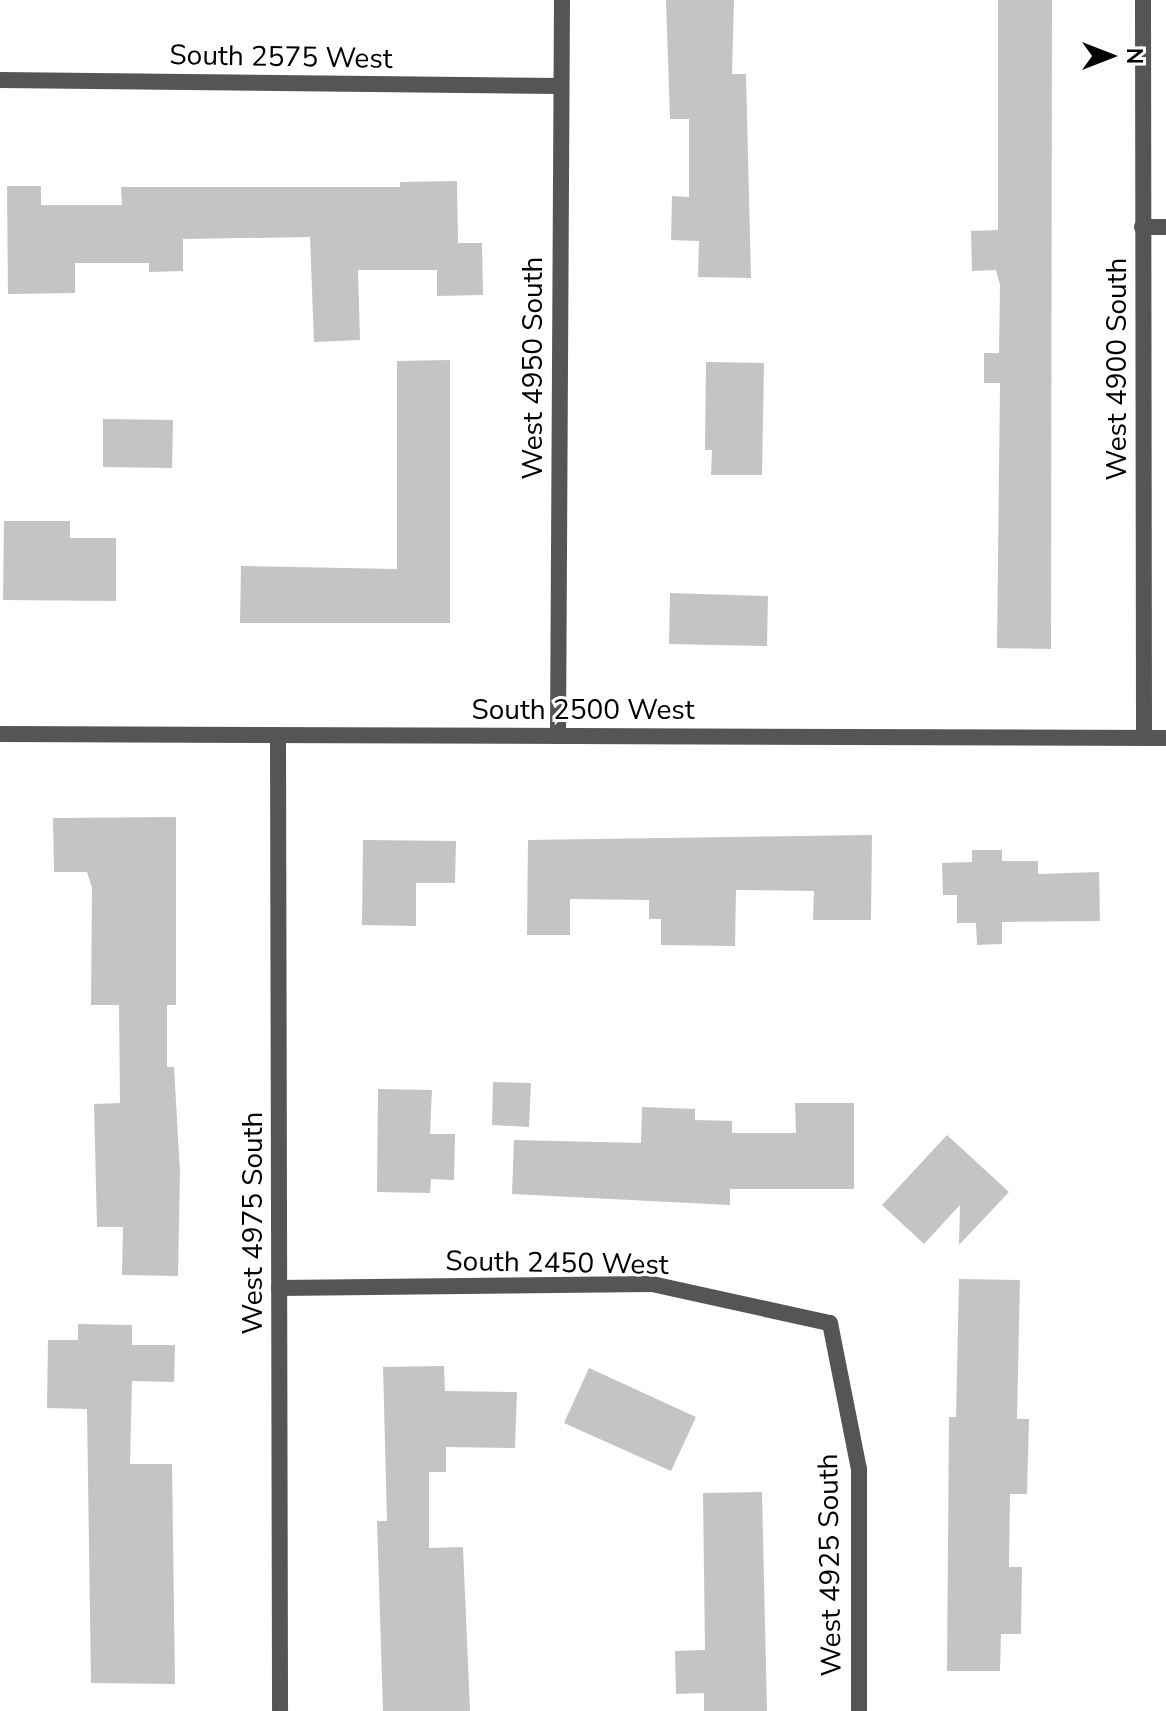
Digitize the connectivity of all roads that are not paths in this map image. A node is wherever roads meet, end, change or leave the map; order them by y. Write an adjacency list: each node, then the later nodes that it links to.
1 (562, 0): 4 (street, West 4950 South)
2 (1143, 0): 5 (street, West 4900 South)
3 (0, 80): 4 (street, South 2575 West)
4 (561, 86): 9 (street, West 4950 South)
5 (1142, 227): 6 (street); 10 (street, West 4900 South)
6 (1166, 227)
7 (0, 734): 8 (street, South 2500 West)
8 (278, 735): 9 (street, South 2500 West); 12 (street, West 4975 South)
9 (558, 736): 10 (street, South 2500 West)
10 (1144, 738): 11 (street, South 2500 West)
11 (1166, 738)
12 (279, 1288): 13 (street, South 2450 West); 14 (street, West 4975 South)
13 (830, 1323): 15 (street, West 4925 South)
14 (280, 1711)
15 (859, 1711)

